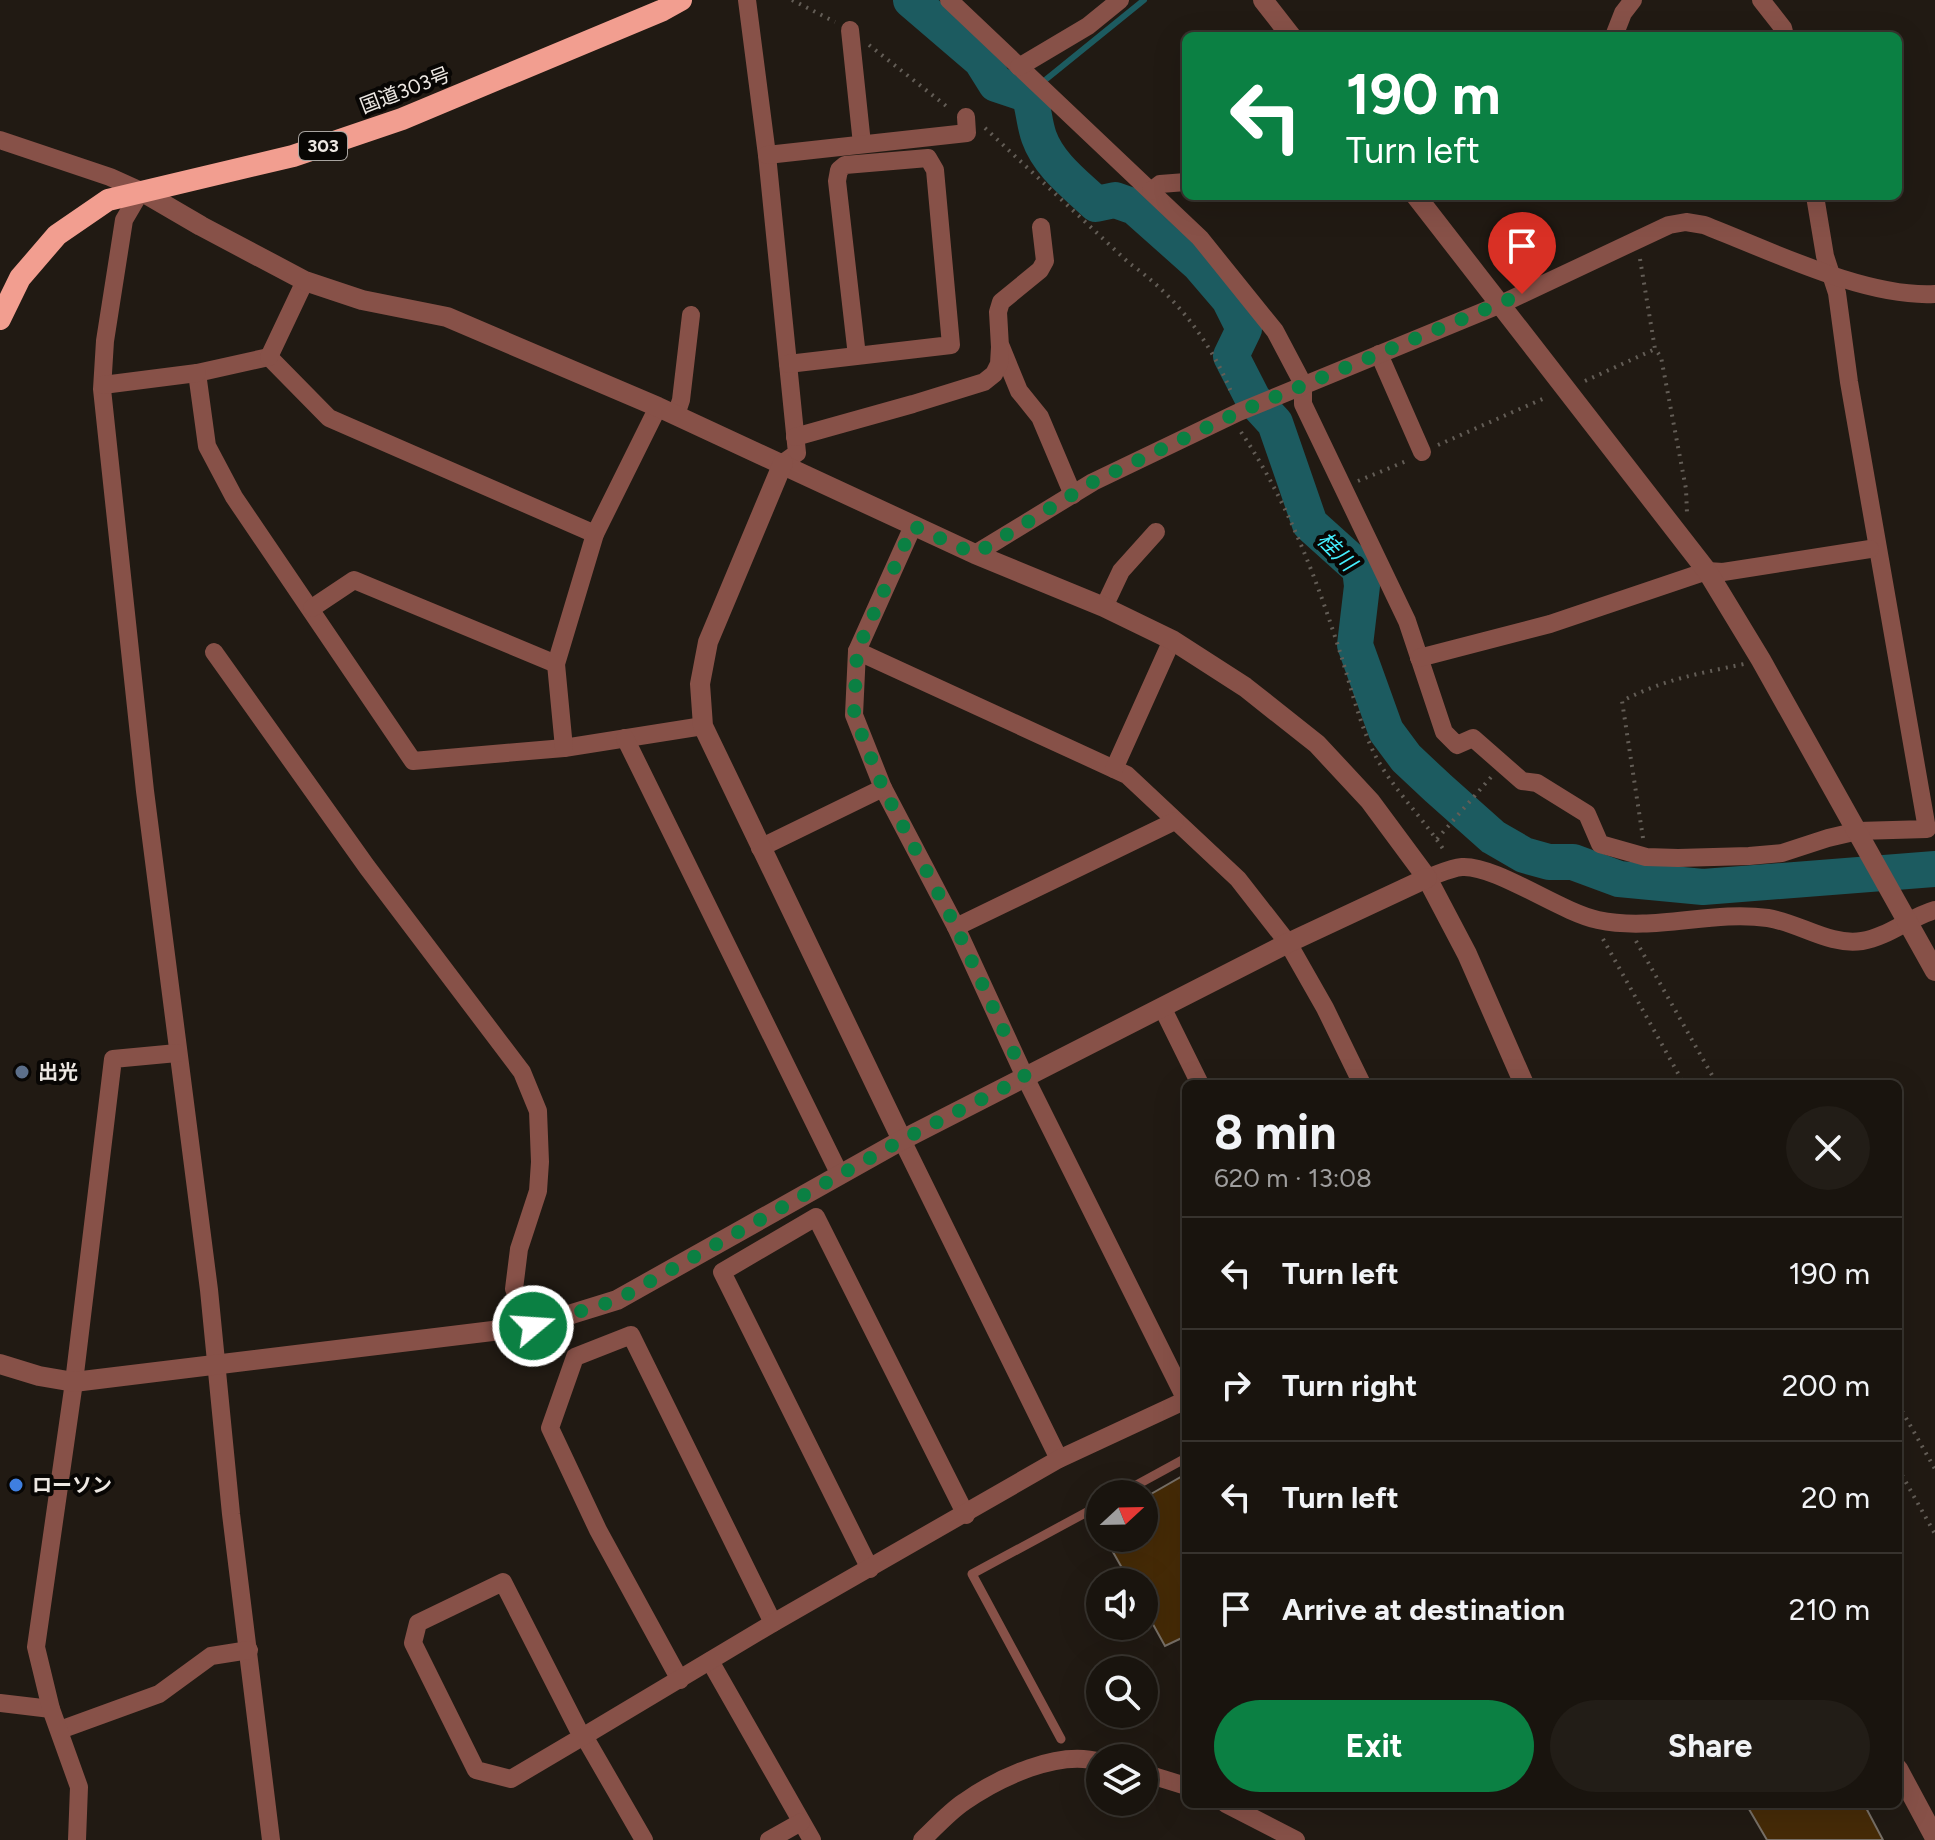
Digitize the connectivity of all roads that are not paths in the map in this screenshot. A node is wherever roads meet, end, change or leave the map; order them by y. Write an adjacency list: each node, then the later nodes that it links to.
1 (681, 0): 18 (highway, 国道303号 / 303)
2 (747, 0): 16 (street)
3 (949, 0): 12 (street)
4 (1120, 0): 12 (street)
5 (1263, 0): 9 (street)
6 (1633, 0): 10 (street)
7 (1761, 0): 11 (street)
8 (850, 30): 15 (street)
9 (1288, 32)
10 (1616, 32)
11 (1784, 32)
12 (1019, 67): 19 (street)
13 (966, 117): 15 (street)
14 (0, 140): 18 (street)
15 (862, 144): 16 (street)
16 (767, 155): 33 (street)
17 (1182, 182): 19 (street)
18 (141, 191): 24 (street); 28 (highway, 国道303号 / 303); 35 (street)
19 (1151, 191): 36 (street)
20 (1419, 200): 26 (street)
21 (1816, 200): 23 (street)
22 (1041, 227): 29 (street)
23 (1831, 274): 25 (street); 26 (street); 61 (street)
24 (305, 281): 32 (street); 37 (street)
25 (1935, 294)
26 (1499, 305): 30 (street); 47 (street)
27 (691, 315): 37 (street)
28 (0, 319)
29 (1000, 347): 38 (street); 41 (street)
30 (1379, 354): 36 (street); 39 (street)
31 (857, 356): 31 (street); 33 (street)
32 (269, 357): 34 (street); 44 (street)
33 (788, 364): 38 (street)
34 (197, 373): 35 (street); 49 (street)
35 (103, 385): 71 (street)
36 (1299, 386): 41 (street); 53 (street)
37 (667, 411): 40 (street); 44 (street)
38 (795, 437): 40 (street)
39 (1422, 452)
40 (783, 463): 42 (street); 55 (street)
41 (1073, 495): 46 (street)
42 (913, 526): 46 (street); 51 (street)
43 (1156, 532): 48 (street)
44 (595, 534): 54 (street)
45 (1870, 549): 47 (street)
46 (975, 554): 48 (street)
47 (1707, 571): 53 (street); 62 (street)
48 (1104, 607): 50 (street)
49 (312, 608): 54 (street); 57 (street)
50 (1172, 640): 58 (street); 64 (street)
51 (857, 651): 58 (street); 59 (street)
52 (214, 652): 78 (street)
53 (1419, 658): 62 (street)
54 (556, 664): 57 (street)
55 (703, 726): 56 (street); 63 (street)
56 (625, 738): 57 (street); 77 (street)
57 (564, 748)
58 (1114, 769): 60 (street)
59 (883, 788): 63 (street); 67 (street)
60 (1175, 821): 67 (street); 68 (street)
61 (1931, 831): 62 (street)
62 (1861, 836): 66 (street)
63 (760, 848): 76 (street)
64 (1427, 878): 66 (street); 68 (street); 75 (street)
65 (1935, 910): 66 (street)
66 (1908, 922): 69 (street)
67 (956, 927): 72 (street)
68 (1288, 943): 70 (street); 74 (street)
69 (1935, 971)
70 (1162, 1007): 72 (street); 73 (street)
71 (177, 1053): 80 (street); 81 (street)
72 (1025, 1077): 76 (street); 82 (street)
73 (1198, 1080)
74 (1360, 1080)
75 (1522, 1080)
76 (902, 1140): 77 (street); 84 (street)
77 (840, 1175): 78 (street)
78 (533, 1326): 80 (street)
79 (0, 1364): 81 (street)
80 (216, 1366): 81 (street); 91 (street)
81 (74, 1382): 95 (street)
82 (1182, 1392)
83 (1182, 1402): 84 (street)
84 (1059, 1459): 88 (street)
85 (1182, 1460): 86 (lane)
86 (1146, 1480)
87 (1086, 1513): 98 (lane)
88 (966, 1515): 89 (street); 89 (street)
89 (870, 1569): 90 (street)
90 (773, 1623): 92 (street); 93 (street)
91 (249, 1650): 96 (street); 107 (street)
92 (710, 1661): 93 (street); 104 (street)
93 (680, 1680): 97 (street)
94 (0, 1703): 95 (street)
95 (51, 1709): 96 (street)
96 (60, 1730): 106 (street)
97 (583, 1736): 97 (street); 108 (street)
98 (1061, 1739)
99 (1086, 1758): 111 (street)
100 (1902, 1776): 105 (street)
101 (1158, 1777): 102 (street)
102 (1182, 1785)
103 (1234, 1808): 112 (street)
104 (801, 1822): 109 (street); 110 (street)
105 (1935, 1838)
106 (77, 1840)
107 (271, 1840)
108 (644, 1840)
109 (769, 1840)
110 (812, 1840)
111 (922, 1840)
112 (1296, 1840)

